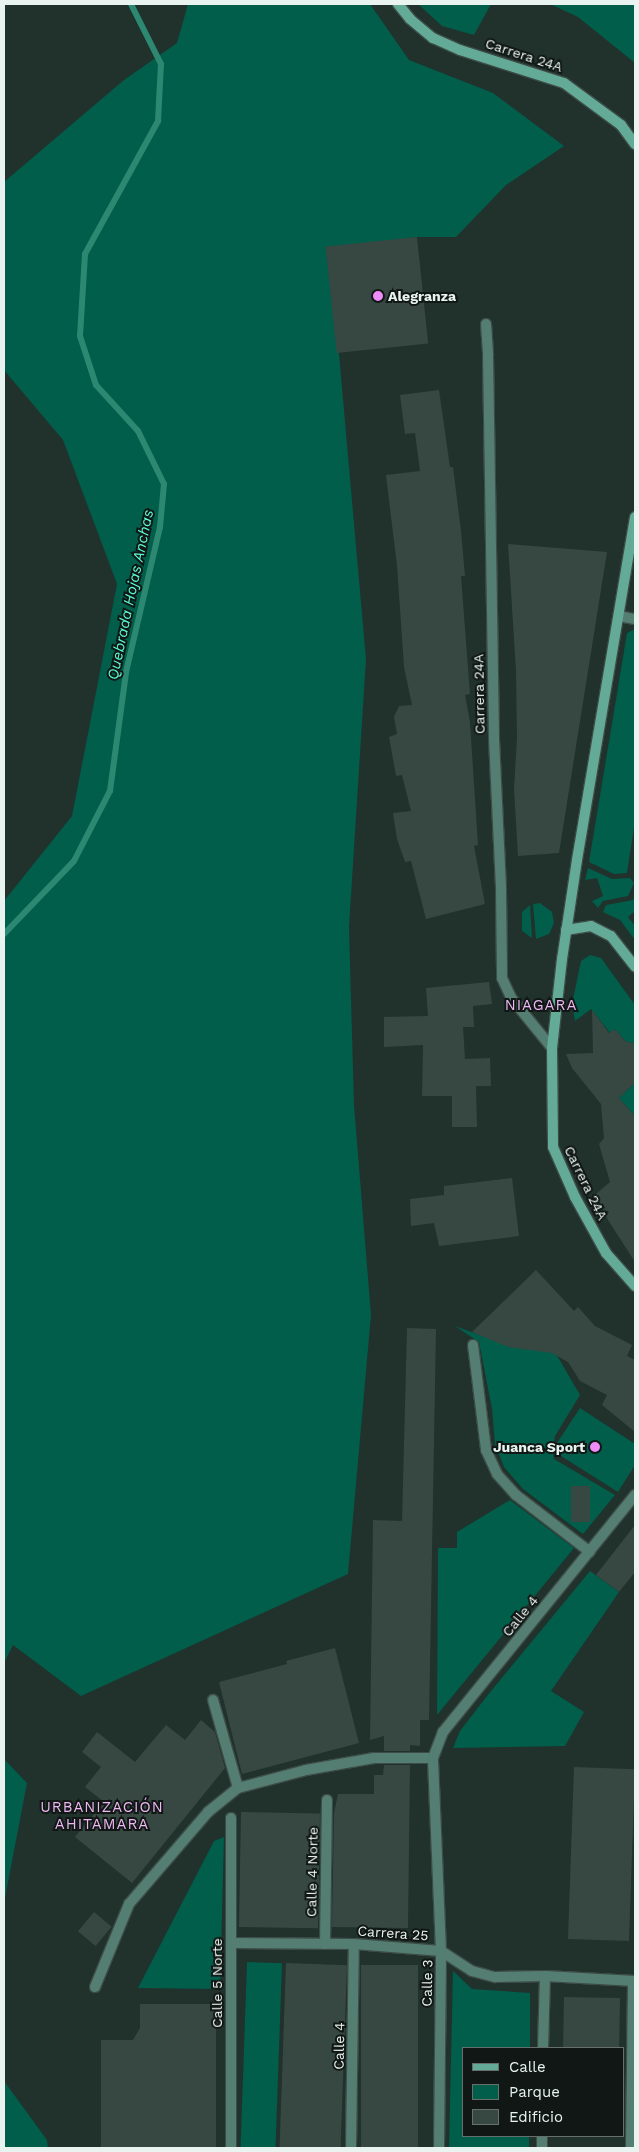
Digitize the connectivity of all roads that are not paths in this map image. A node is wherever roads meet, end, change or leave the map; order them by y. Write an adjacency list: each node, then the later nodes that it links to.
1 (398, 4): 2 (street, Carrera 24A)
2 (635, 144)
3 (486, 324): 9 (street, Carrera 24A)
4 (635, 518): 5 (street, Carrera 24A)
5 (619, 616): 6 (street); 7 (street, Carrera 24A)
6 (635, 619)
7 (566, 930): 8 (street); 9 (street, Carrera 24A)
8 (635, 967)
9 (552, 1048): 10 (street, Carrera 24A)
10 (635, 1286)
11 (473, 1345): 13 (street)
12 (635, 1496): 13 (street, Calle 4)
13 (590, 1552): 15 (street, Calle 4)
14 (213, 1700): 16 (street)
15 (433, 1758): 16 (street); 22 (street, Calle 3)
16 (238, 1788): 25 (street)
17 (327, 1800): 20 (street, Calle 4 Norte)
18 (231, 1818): 19 (street, Calle 5 Norte)
19 (231, 1943): 20 (street, Carrera 25); 27 (street, Calle 5 Norte)
20 (325, 1944): 21 (street, Carrera 25)
21 (354, 1944): 22 (street, Carrera 25); 28 (street, Calle 4)
22 (441, 1951): 23 (street, Carrera 25); 29 (street, Calle 3)
23 (545, 1976): 24 (street, Carrera 25); 26 (street)
24 (634, 1981): 30 (street)
25 (95, 1987)
26 (543, 2047)
27 (231, 2148)
28 (351, 2148)
29 (439, 2148)
30 (631, 2148)

